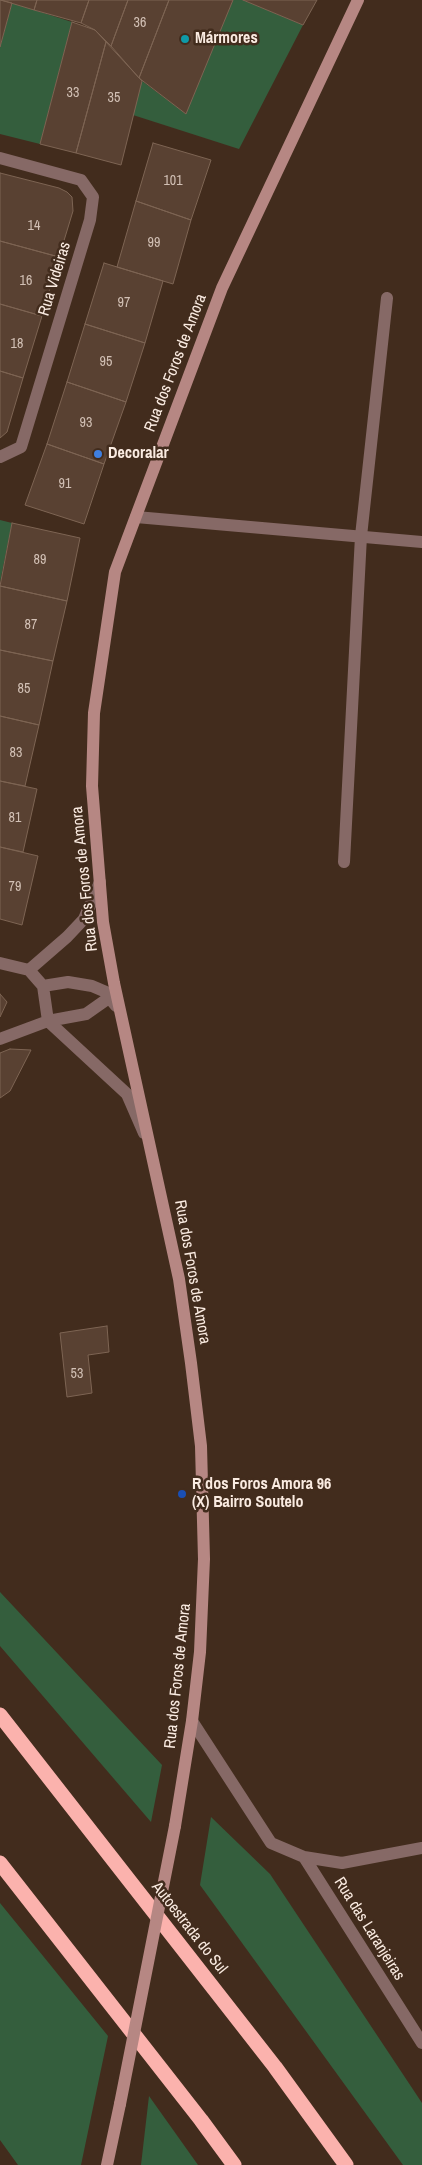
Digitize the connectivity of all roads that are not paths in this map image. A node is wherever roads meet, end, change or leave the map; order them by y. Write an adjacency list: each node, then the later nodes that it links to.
1 (358, 0): 5 (main road, Rua dos Foros de Amora)
2 (0, 158): 4 (street, Rua Videiras)
3 (387, 298): 6 (street)
4 (0, 457)
5 (136, 517): 6 (street); 9 (main road, Rua dos Foros de Amora)
6 (361, 536): 7 (street); 8 (street)
7 (422, 542)
8 (344, 862)
9 (100, 882): 11 (street); 13 (main road, Rua dos Foros de Amora)
10 (0, 963): 11 (street)
11 (29, 970): 12 (street)
12 (43, 986): 13 (street); 14 (street)
13 (114, 989): 14 (street); 16 (main road, Rua dos Foros de Amora)
14 (48, 1021): 15 (street); 16 (street)
15 (0, 1039)
16 (150, 1147): 18 (main road, Rua dos Foros de Amora)
17 (0, 1715): 25 (highway, Autoestrada do Sul)
18 (192, 1721): 20 (street); 23 (main road, Rua dos Foros de Amora, bridge)
19 (422, 1848): 20 (street)
20 (304, 1857): 22 (street, Rua das Laranjeiras)
21 (0, 1862): 24 (highway)
22 (422, 2043)
23 (107, 2165)
24 (234, 2165)
25 (346, 2165)

